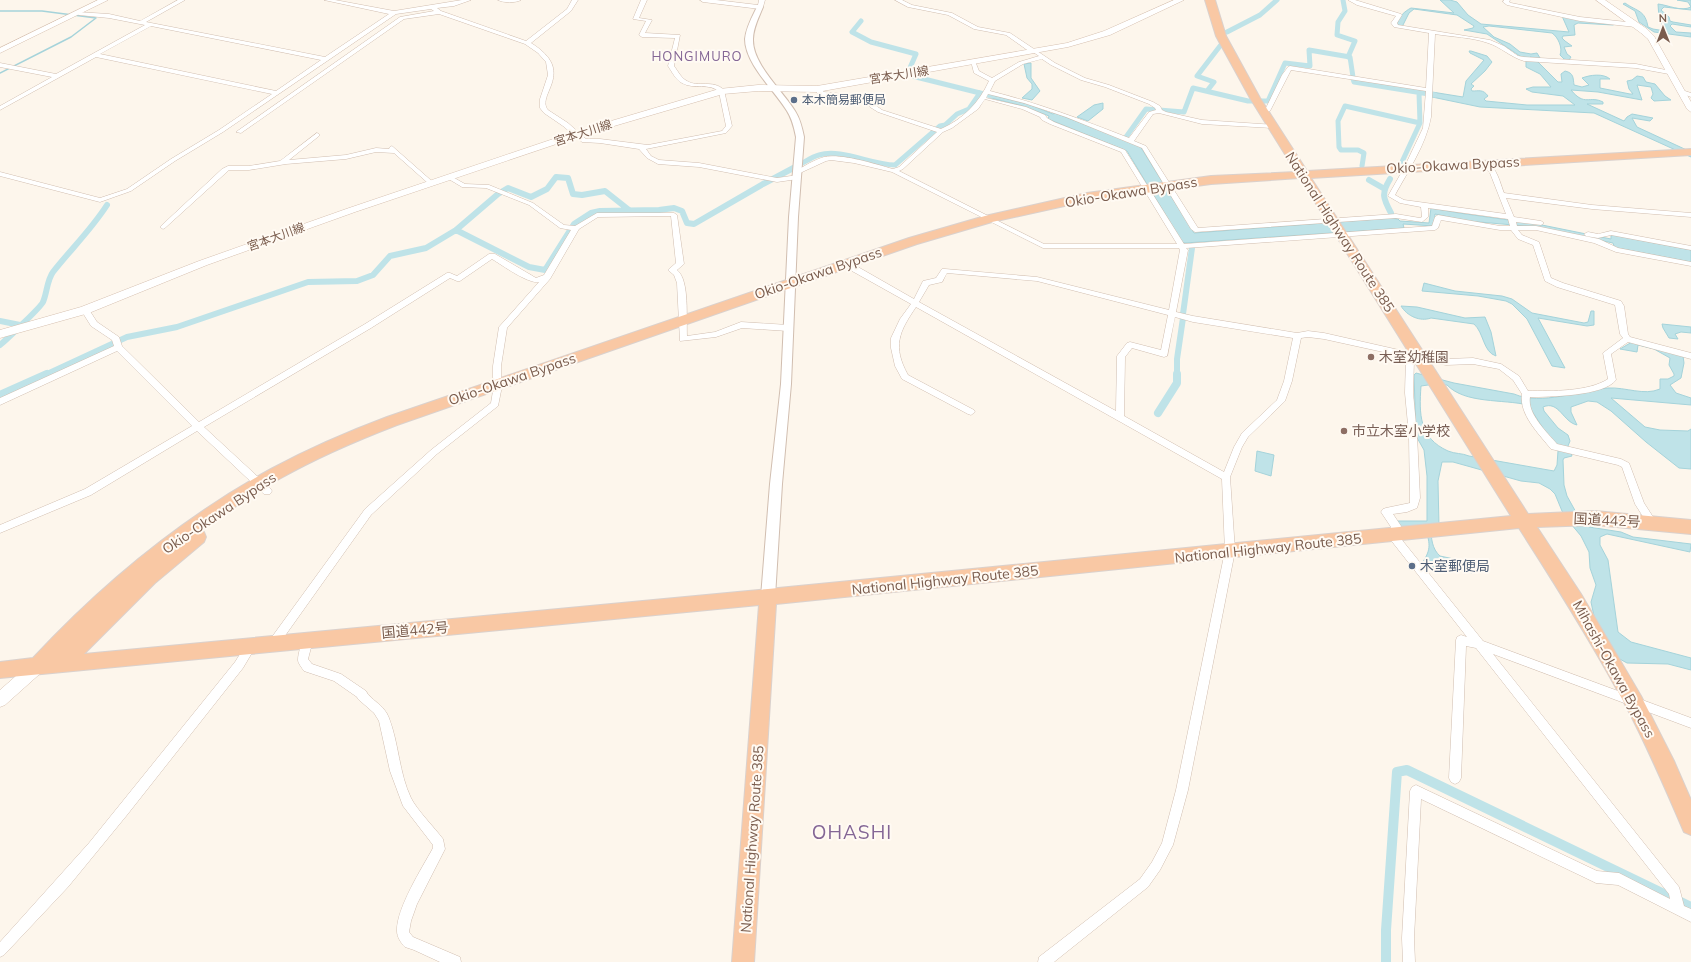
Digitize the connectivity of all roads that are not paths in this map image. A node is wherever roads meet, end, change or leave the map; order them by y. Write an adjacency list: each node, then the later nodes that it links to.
1 (104, 0): 19 (main road)
2 (182, 0): 21 (street)
3 (327, 0): 20 (street)
4 (435, 0): 18 (street)
5 (468, 0): 18 (street)
6 (501, 0): 7 (street)
7 (518, 0)
8 (575, 0): 25 (street)
9 (644, 0): 38 (street)
10 (703, 0): 17 (street)
11 (898, 0): 27 (street)
12 (1180, 0): 27 (main road, 宮本大川線)
13 (1210, 0): 44 (highway, National Highway Route 385)
14 (1352, 0): 24 (street)
15 (1507, 0): 23 (street)
16 (1600, 0): 23 (main road)
17 (760, 2): 36 (street)
18 (436, 10): 20 (street); 25 (street); 48 (street)
19 (79, 12): 21 (street); 26 (main road)
20 (394, 12): 30 (street)
21 (142, 22): 22 (street)
22 (150, 24): 28 (street); 30 (street)
23 (1636, 25): 33 (main road)
24 (1432, 32): 33 (street); 39 (street)
25 (527, 43): 52 (street)
26 (0, 51)
27 (1033, 51): 29 (street); 31 (main road, 宮本大川線)
28 (95, 55): 34 (street); 41 (street)
29 (1044, 57): 35 (street); 46 (street)
30 (325, 59): 41 (street)
31 (973, 62): 35 (street); 37 (main road, 宮本大川線)
32 (0, 65): 34 (street)
33 (1669, 72): 40 (main road)
34 (57, 76): 45 (street)
35 (992, 80): 42 (street)
36 (777, 89): 37 (main road, 宮本大川線); 38 (main road, 宮本大川線); 60 (street)
37 (817, 89): 50 (street)
38 (722, 92): 52 (main road, 宮本大川線); 55 (street)
39 (1429, 92): 44 (street); 62 (street)
40 (1682, 92): 43 (street); 47 (main road)
41 (276, 94): 48 (street)
42 (985, 95): 50 (street); 54 (street); 68 (street)
43 (1691, 95)
44 (1260, 104): 49 (highway, National Highway Route 385)
45 (0, 108)
46 (1158, 109): 49 (street); 54 (street)
47 (1691, 109)
48 (240, 124): 51 (street); 63 (street)
49 (1273, 126): 65 (highway, National Highway Route 385)
50 (937, 130): 61 (street)
51 (239, 132)
52 (576, 134): 55 (street); 64 (main road, 宮本大川線)
53 (317, 135): 58 (street)
54 (1130, 141): 67 (street)
55 (641, 148): 60 (street)
56 (1691, 152): 59 (highway, Okio-Okawa Bypass)
57 (1691, 159): 59 (highway, Okio-Okawa Bypass)
58 (282, 162): 66 (street); 74 (street)
59 (1488, 167): 62 (highway, Okio-Okawa Bypass); 69 (street)
60 (798, 170): 61 (street); 83 (street)
61 (894, 171): 73 (street)
62 (1405, 171): 65 (highway, Okio-Okawa Bypass); 70 (street)
63 (0, 174)
64 (449, 177): 66 (main road, 宮本大川線); 75 (street)
65 (1305, 177): 67 (highway, Okio-Okawa Bypass); 76 (highway, National Highway Route 385)
66 (431, 183): 85 (main road, 宮本大川線)
67 (1168, 188): 68 (highway, Okio-Okawa Bypass); 76 (street)
68 (1149, 190): 73 (highway, Okio-Okawa Bypass); 78 (street)
69 (1502, 195): 71 (street); 72 (street)
70 (1424, 205): 72 (street); 76 (street)
71 (1691, 215)
72 (1511, 218): 77 (street); 79 (street)
73 (995, 221): 78 (street); 81 (highway, Okio-Okawa Bypass); 83 (highway, Okio-Okawa Bypass)
74 (163, 227)
75 (573, 228): 82 (street); 88 (street)
76 (1338, 229): 77 (street); 78 (street); 93 (highway, National Highway Route 385)
77 (1514, 229): 80 (street); 91 (street)
78 (1182, 246): 86 (street)
79 (1691, 248)
80 (1691, 264)
81 (855, 270): 83 (highway, Okio-Okawa Bypass); 84 (street)
82 (547, 278): 95 (street); 100 (street)
83 (792, 287): 87 (street); 88 (highway, Okio-Okawa Bypass)
84 (915, 303): 86 (street); 98 (street); 99 (street)
85 (86, 310): 89 (main road, 宮本大川線); 92 (street)
86 (1172, 314): 90 (street); 99 (street)
87 (789, 320): 88 (street); 109 (street)
88 (682, 323): 95 (highway, Okio-Okawa Bypass)
89 (0, 334)
90 (1297, 336): 93 (street); 101 (street)
91 (1627, 339): 94 (street); 96 (street)
92 (117, 343): 97 (street); 100 (street)
93 (1415, 356): 96 (street); 103 (highway, National Highway Route 385); 107 (street)
94 (1691, 356)
95 (497, 387): 102 (highway, Okio-Okawa Bypass); 111 (street)
96 (1526, 394): 104 (street)
97 (0, 402)
98 (970, 412)
99 (1120, 416): 101 (street)
100 (198, 427): 102 (street); 106 (street)
101 (1226, 477): 108 (street)
102 (262, 487): 114 (highway, Okio-Okawa Bypass); 115 (highway, Okio-Okawa Bypass)
103 (1524, 522): 104 (highway, 国道442号); 107 (highway, National Highway Route 385); 117 (highway, Mihashi-Okawa Bypass)
104 (1652, 523): 105 (highway, 国道442号)
105 (1691, 527)
106 (0, 530)
107 (1394, 536): 108 (highway, National Highway Route 385); 112 (street)
108 (1230, 551): 109 (highway, National Highway Route 385); 126 (street)
109 (768, 597): 110 (highway, 国道442号); 125 (highway, National Highway Route 385)
110 (308, 640): 111 (highway, 国道442号); 124 (street)
111 (273, 644): 113 (highway, 国道442号)
112 (1480, 645): 117 (street); 119 (street); 121 (street)
113 (251, 646): 114 (highway, 国道442号); 123 (street)
114 (61, 664): 115 (highway, 国道442号)
115 (21, 668): 116 (main road)
116 (0, 700)
117 (1634, 702): 118 (street); 120 (highway, Mihashi-Okawa Bypass)
118 (1691, 723)
119 (1455, 778)
120 (1691, 825)
121 (1677, 903): 122 (street); 127 (street)
122 (1691, 916)
123 (0, 951)
124 (455, 962)
125 (743, 962)
126 (1044, 962)
127 (1409, 962)

